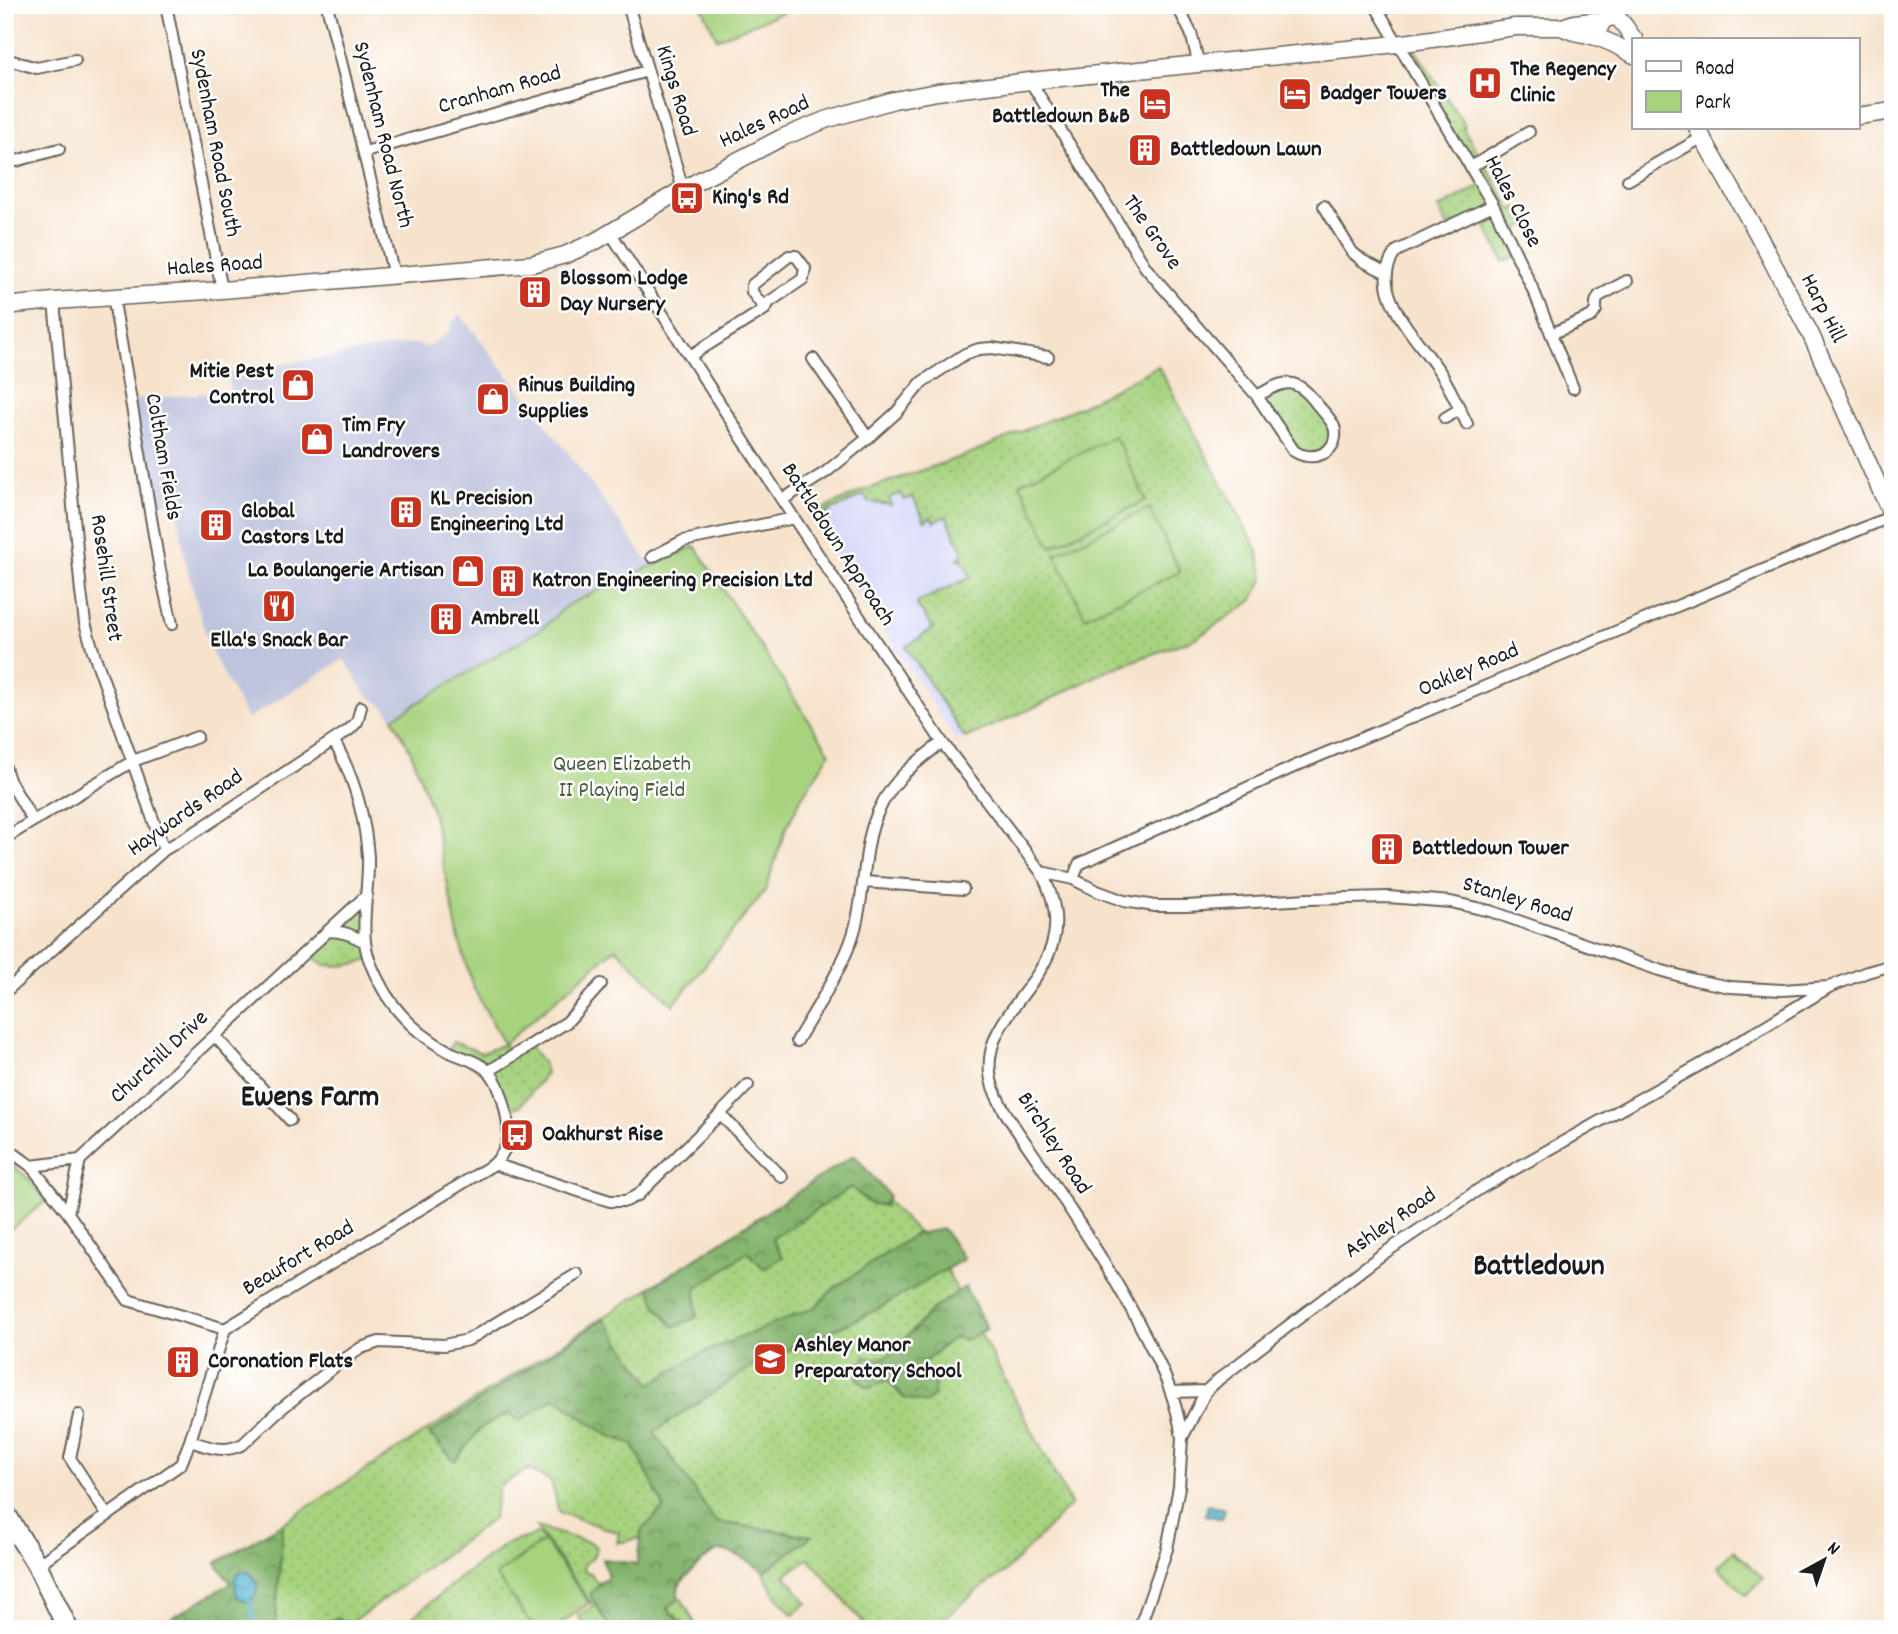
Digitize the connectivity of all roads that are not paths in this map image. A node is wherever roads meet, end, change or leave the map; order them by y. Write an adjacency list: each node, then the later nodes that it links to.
1 (166, 5): 35 (street, Sydenham Road South)
2 (327, 5): 24 (street, Sydenham Road North)
3 (628, 5): 17 (street, Kings Road)
4 (1177, 5): 16 (street)
5 (1375, 5): 12 (street, Hales Close)
6 (1612, 5): 8 (main road)
7 (1602, 16): 8 (main road); 9 (main road, Hales Road); 11 (main road)
8 (1623, 25): 10 (main road); 11 (main road)
9 (1562, 27): 11 (main road, Hales Road); 12 (main road, Hales Road)
10 (1633, 38)
11 (1607, 41): 13 (main road, Hales Road)
12 (1397, 44): 16 (main road, Hales Road); 26 (street, Hales Close)
13 (1632, 54)
14 (5, 59): 15 (street)
15 (75, 60)
16 (1199, 65): 18 (main road, Hales Road)
17 (647, 71): 24 (street, Cranham Road); 28 (street, Kings Road)
18 (1030, 81): 28 (main road, Hales Road); 45 (street, The Grove)
19 (1893, 111): 20 (main road)
20 (1860, 116)
21 (1529, 132): 26 (street)
22 (1700, 132): 27 (street); 51 (main road, Harp Hill)
23 (59, 149): 25 (street)
24 (365, 152): 33 (street, Sydenham Road North)
25 (5, 164)
26 (1471, 167): 29 (street, Hales Close)
27 (1628, 180)
28 (683, 189): 31 (main road, Hales Road)
29 (1493, 205): 32 (street); 40 (street, Hales Close)
30 (1324, 206): 32 (street)
31 (610, 232): 33 (main road, Hales Road); 41 (street, Battledown Approach)
32 (1385, 272): 46 (street)
33 (394, 275): 35 (main road, Hales Road)
34 (1627, 281): 40 (street)
35 (222, 290): 36 (main road, Hales Road)
36 (113, 296): 37 (main road, Hales Road); 54 (street, Coltham Fields)
37 (54, 300): 38 (main road, Hales Road); 59 (street, Rosehill Street)
38 (5, 306)
39 (765, 309): 39 (street); 41 (street)
40 (1551, 334): 44 (street, Hales Close)
41 (690, 356): 50 (street, Battledown Approach)
42 (1048, 357): 49 (street)
43 (813, 359): 49 (street)
44 (1573, 388)
45 (1257, 396): 45 (street, The Grove)
46 (1460, 409): 47 (street); 48 (street)
47 (1445, 418)
48 (1467, 424)
49 (868, 438): 50 (street)
50 (782, 500): 52 (street, Battledown Approach)
51 (1892, 517): 65 (street, Oakley Road)
52 (794, 518): 53 (street); 58 (street, Battledown Approach)
53 (652, 557)
54 (172, 624)
55 (361, 707): 57 (street, Haywards Road)
56 (197, 737): 59 (street)
57 (334, 741): 63 (street, Haywards Road); 68 (street)
58 (942, 743): 64 (street, Battledown Approach); 66 (street)
59 (133, 761): 61 (street); 63 (street, Rosehill Street)
60 (5, 767): 61 (street)
61 (33, 821): 62 (street)
62 (5, 838)
63 (164, 850): 75 (street, Haywards Road)
64 (1041, 872): 65 (street, Stanley Road); 92 (street, Birchley Road)
65 (1073, 879): 74 (street, Stanley Road)
66 (864, 882): 67 (street); 78 (street)
67 (962, 889)
68 (367, 895): 69 (street, Churchill Drive); 70 (street)
69 (328, 931): 70 (street); 77 (street, Churchill Drive)
70 (365, 942): 79 (street)
71 (1893, 965): 73 (street, Stanley Road)
72 (601, 984): 79 (street)
73 (1829, 987): 74 (street, Stanley Road); 76 (street, Ashley Road)
74 (1788, 990): 76 (street)
75 (5, 992)
76 (1794, 1010): 91 (street, Ashley Road)
77 (215, 1036): 82 (street); 84 (street, Churchill Drive)
78 (797, 1041)
79 (489, 1071): 85 (street)
80 (748, 1085): 81 (street)
81 (720, 1114): 85 (street); 87 (street)
82 (290, 1120)
83 (5, 1147): 86 (street)
84 (80, 1160): 86 (street); 88 (street)
85 (495, 1164): 90 (street, Beaufort Road)
86 (32, 1166): 88 (street)
87 (782, 1177)
88 (68, 1213): 90 (street)
89 (577, 1274): 95 (street)
90 (225, 1329): 95 (street)
91 (1206, 1391): 92 (street); 94 (street, Ashley Road)
92 (1172, 1392): 94 (street, Birchley Road)
93 (79, 1415): 97 (street)
94 (1182, 1438): 100 (street, Ashley Road)
95 (190, 1441): 97 (street)
96 (5, 1513): 98 (highway)
97 (107, 1515): 98 (street)
98 (37, 1565): 99 (highway)
99 (68, 1629)
100 (1139, 1629)

